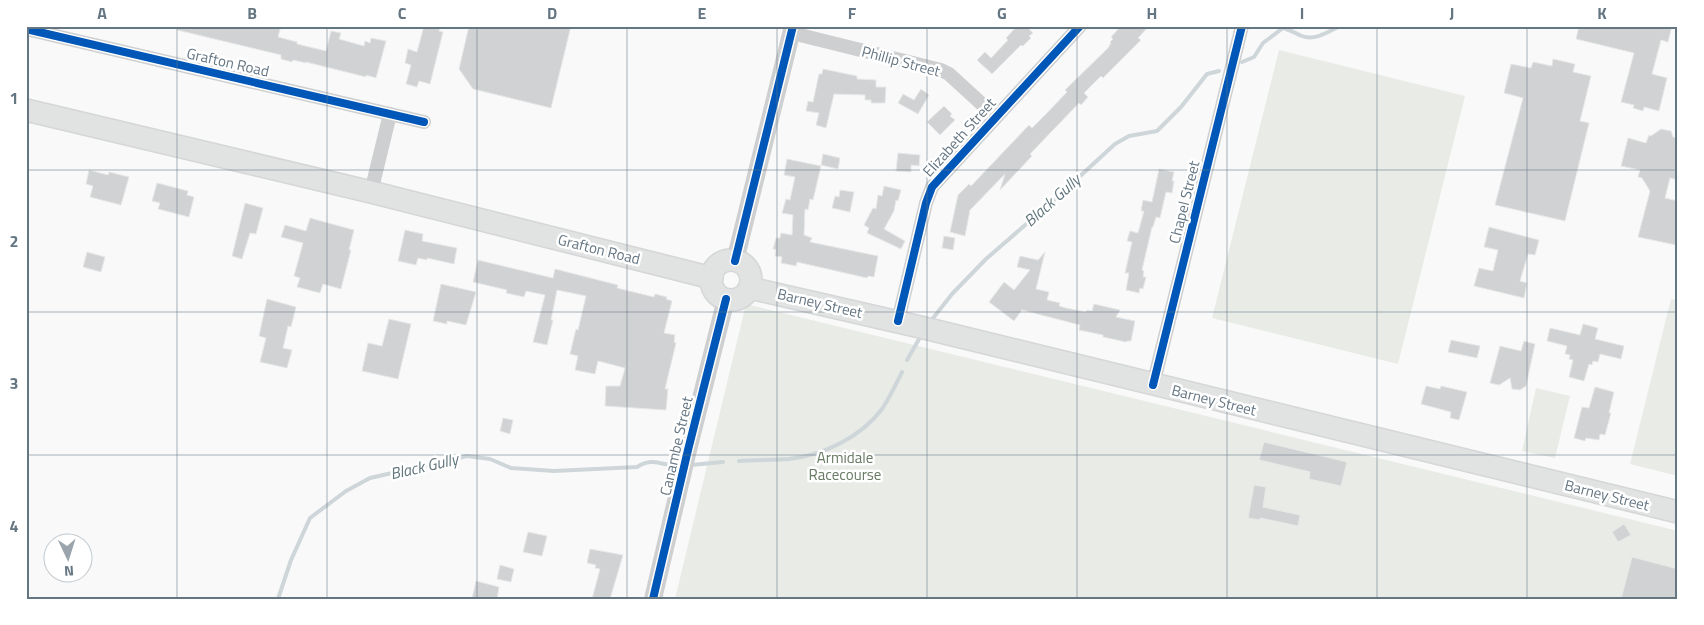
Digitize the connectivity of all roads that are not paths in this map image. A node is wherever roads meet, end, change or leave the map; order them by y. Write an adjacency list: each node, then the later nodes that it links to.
1 (1080, 26): 7 (street, Elizabeth Street)
2 (1242, 26): 15 (street, Chapel Street)
3 (26, 28): 6 (street, Grafton Road)
4 (793, 30): 7 (street, Phillip Street); 10 (street)
5 (26, 110): 9 (main road, Grafton Road)
6 (390, 114): 8 (street, Grafton Road); 9 (street)
7 (996, 117): 14 (street, Elizabeth Street)
8 (424, 122)
9 (371, 192): 11 (main road, Grafton Road)
10 (735, 261): 11 (main road); 12 (main road)
11 (712, 278): 13 (main road)
12 (750, 288): 13 (main road); 14 (main road, Barney Street)
13 (726, 299): 17 (street, Canambe Street)
14 (898, 321): 15 (main road, Barney Street)
15 (1153, 385): 16 (main road, Barney Street)
16 (1678, 512)
17 (653, 599)

